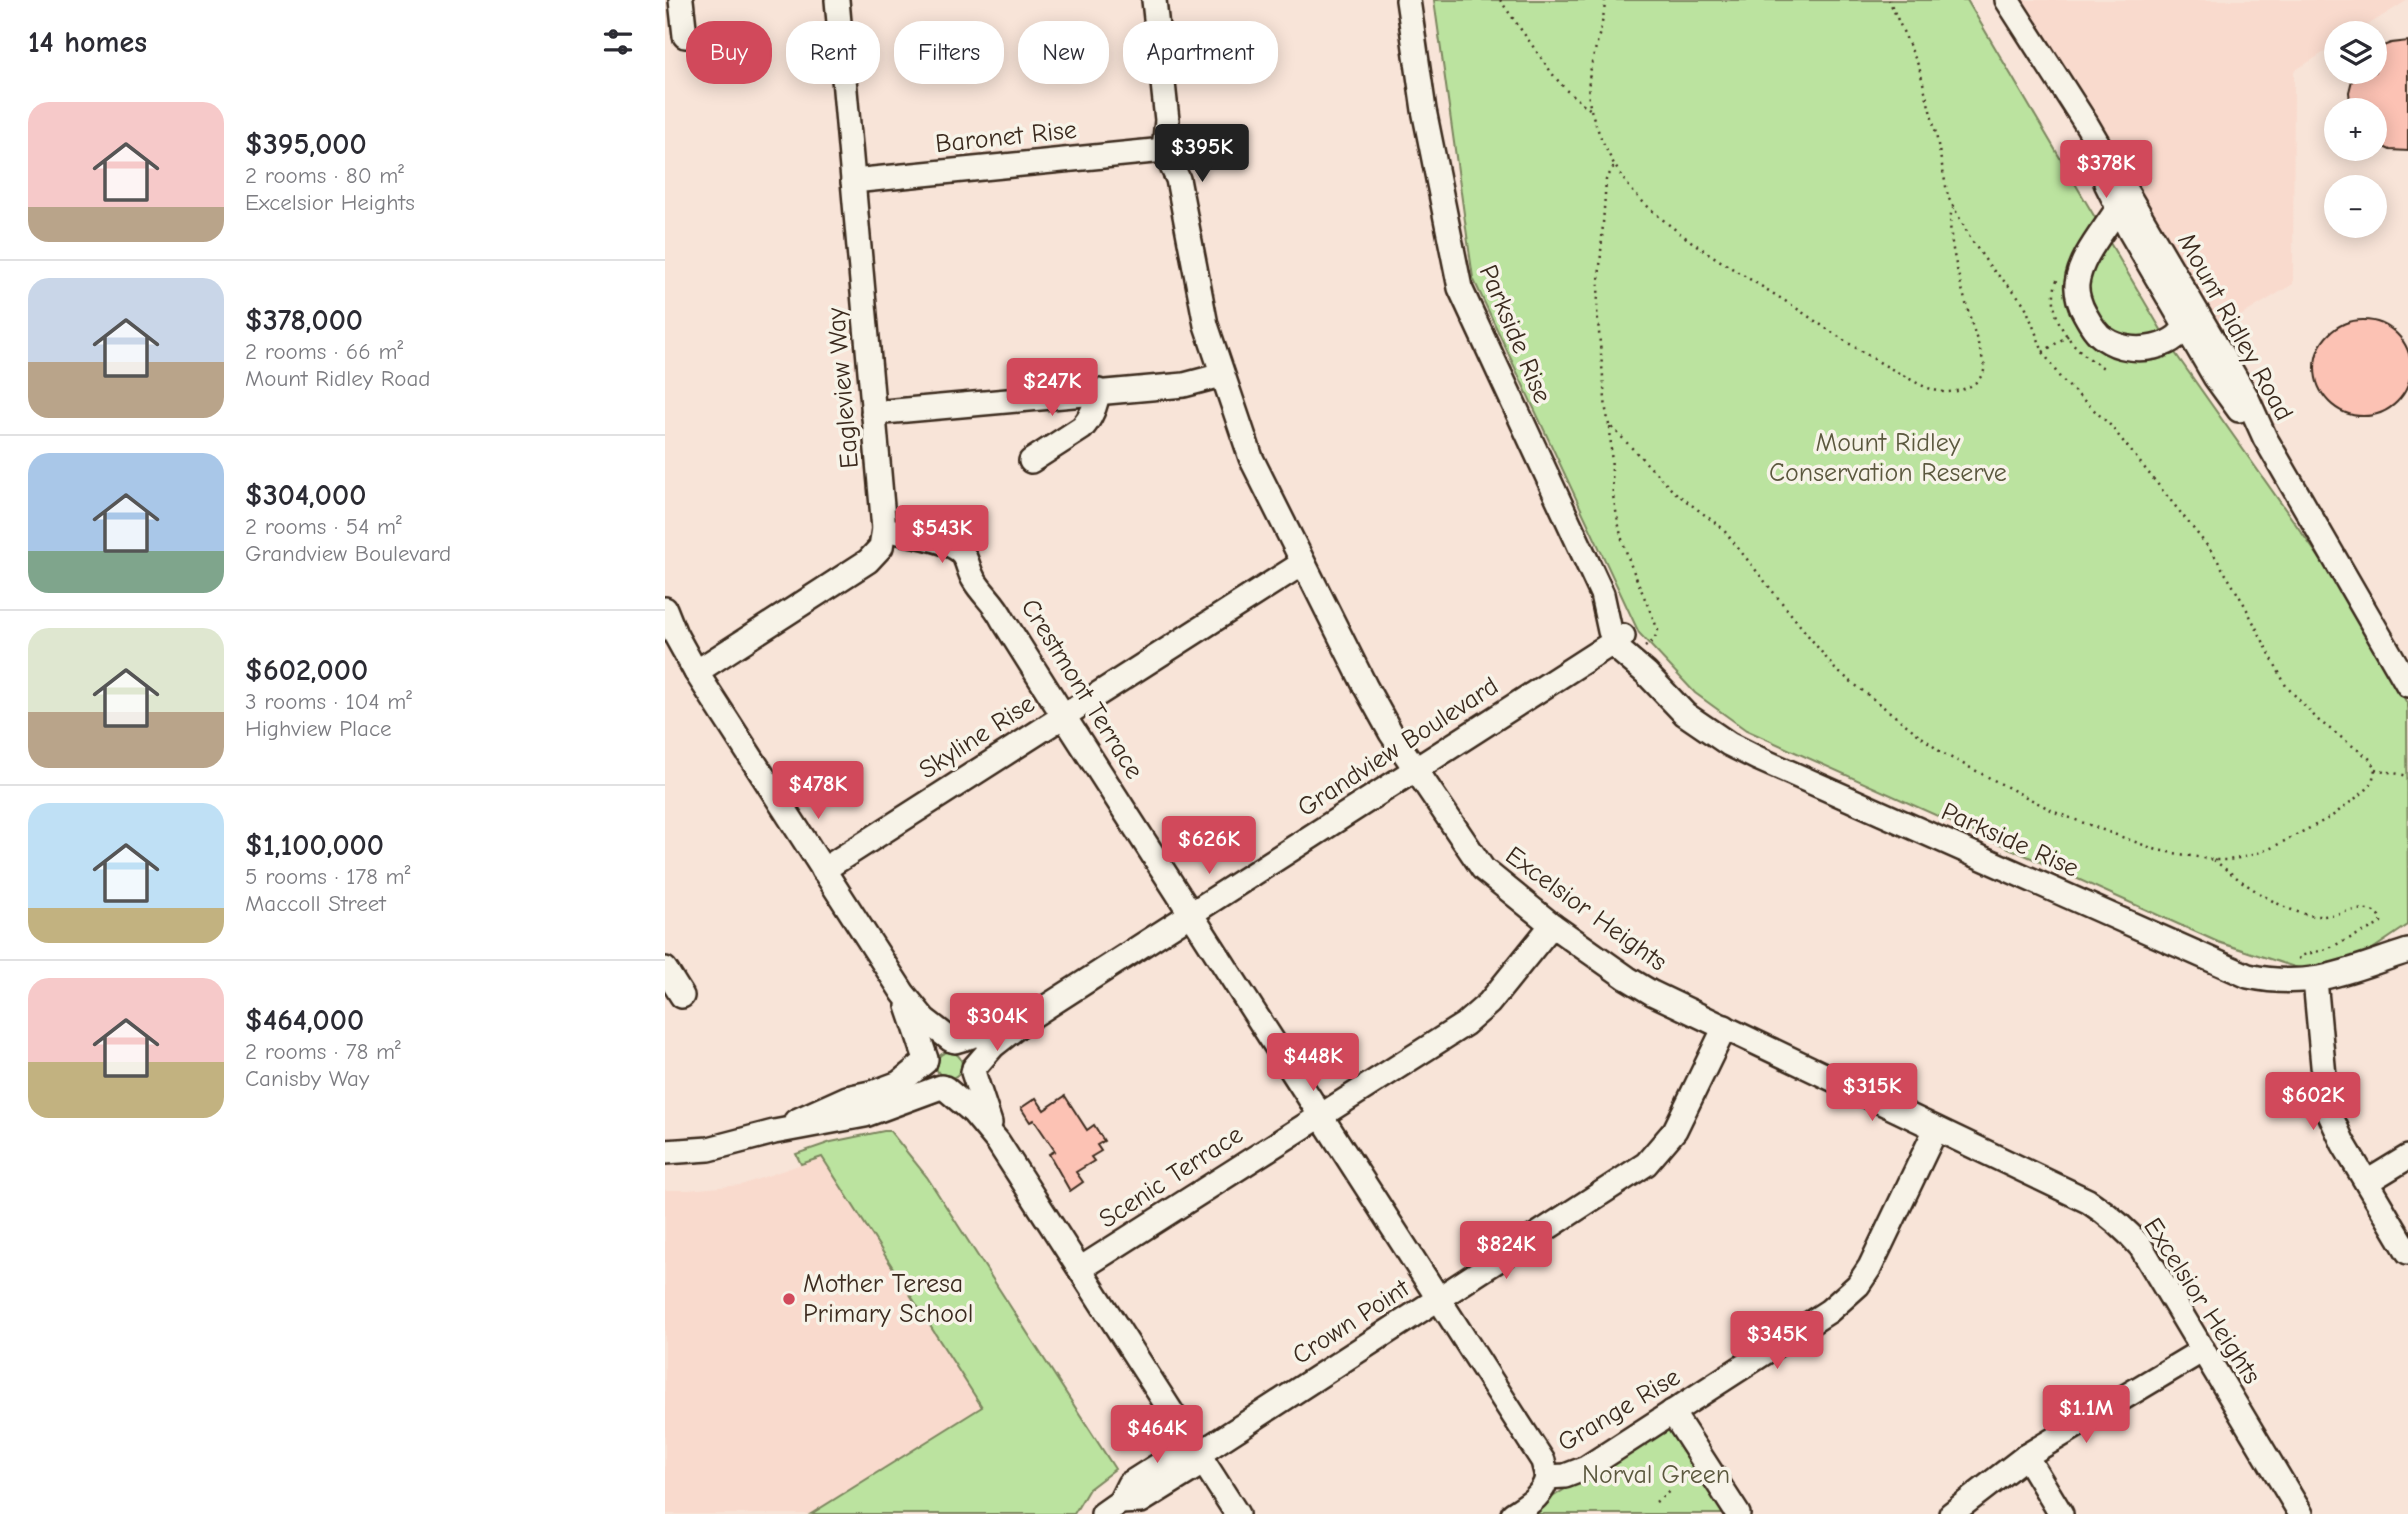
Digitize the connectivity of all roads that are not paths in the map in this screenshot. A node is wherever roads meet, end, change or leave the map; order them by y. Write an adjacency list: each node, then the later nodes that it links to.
1 (837, 0): 7 (street, Eagleview Way)
2 (1154, 0): 6 (street, Excelsior Heights)
3 (1408, 0): 19 (street, Parkside Rise)
4 (2007, 0): 5 (street, Mount Ridley Road)
5 (2053, 73): 8 (street); 9 (street, Mount Ridley Road)
6 (1164, 150): 7 (street, Baronet Rise); 11 (street, Excelsior Heights)
7 (853, 181): 13 (street, Eagleview Way)
8 (2118, 208): 10 (street); 10 (street)
9 (2193, 306): 10 (street); 14 (street, Mount Ridley Road)
10 (2187, 328): 14 (street)
11 (1222, 375): 12 (street); 17 (street, Excelsior Heights)
12 (1098, 391): 13 (street); 15 (street)
13 (873, 413): 16 (street, Eagleview Way)
14 (2265, 438): 21 (street, Mount Ridley Road)
15 (1031, 461)
16 (884, 529): 20 (street); 22 (street, Crestmont Terrace)
17 (1303, 563): 22 (street, Skyline Rise); 23 (street, Excelsior Heights)
18 (665, 609): 20 (street)
19 (1630, 651): 23 (street, Grandview Boulevard); 31 (street, Parkside Rise)
20 (696, 672): 24 (street)
21 (2408, 685)
22 (1063, 715): 24 (street, Skyline Rise); 25 (street, Crestmont Terrace)
23 (1415, 769): 25 (street, Grandview Boulevard); 26 (street, Excelsior Heights)
24 (823, 870): 32 (street)
25 (1191, 913): 34 (street, Grandview Boulevard); 40 (street, Crestmont Terrace)
26 (1552, 925): 35 (street, Excelsior Heights); 40 (street, Scenic Terrace)
27 (2408, 934): 29 (street, Parkside Rise)
28 (2408, 951): 29 (street, Parkside Rise)
29 (2377, 961): 31 (street, Parkside Rise)
30 (665, 969): 33 (street)
31 (2309, 973): 46 (street)
32 (902, 993): 36 (street); 37 (street)
33 (683, 996)
34 (1026, 1020): 36 (street, Grandview Boulevard); 38 (street, Grandview Boulevard)
35 (1725, 1027): 41 (street, Excelsior Heights); 49 (street, Crown Point)
36 (953, 1040): 37 (street); 38 (street)
37 (925, 1060): 39 (street); 42 (street)
38 (973, 1070): 39 (street); 43 (street)
39 (943, 1088): 42 (street); 43 (street)
40 (1320, 1114): 48 (street, Scenic Terrace); 49 (street, Crestmont Terrace)
41 (1936, 1129): 50 (street, Excelsior Heights); 51 (street, Grange Rise)
42 (774, 1132): 44 (street)
43 (998, 1142): 48 (street)
44 (665, 1152)
45 (2408, 1157): 46 (street)
46 (2367, 1182): 47 (street)
47 (2408, 1252)
48 (1080, 1269): 52 (street)
49 (1439, 1299): 52 (street, Crown Point); 54 (street, Crestmont Terrace)
50 (2203, 1350): 53 (street); 61 (street, Excelsior Heights)
51 (1672, 1412): 54 (street, Grange Rise); 58 (street)
52 (1198, 1453): 55 (street, Crown Point); 56 (street)
53 (2026, 1456): 59 (street); 60 (street)
54 (1547, 1477): 57 (street, Grange Rise)
55 (1112, 1508)
56 (1237, 1514)
57 (1513, 1514)
58 (1738, 1514)
59 (1951, 1514)
60 (2061, 1514)
61 (2301, 1514)

